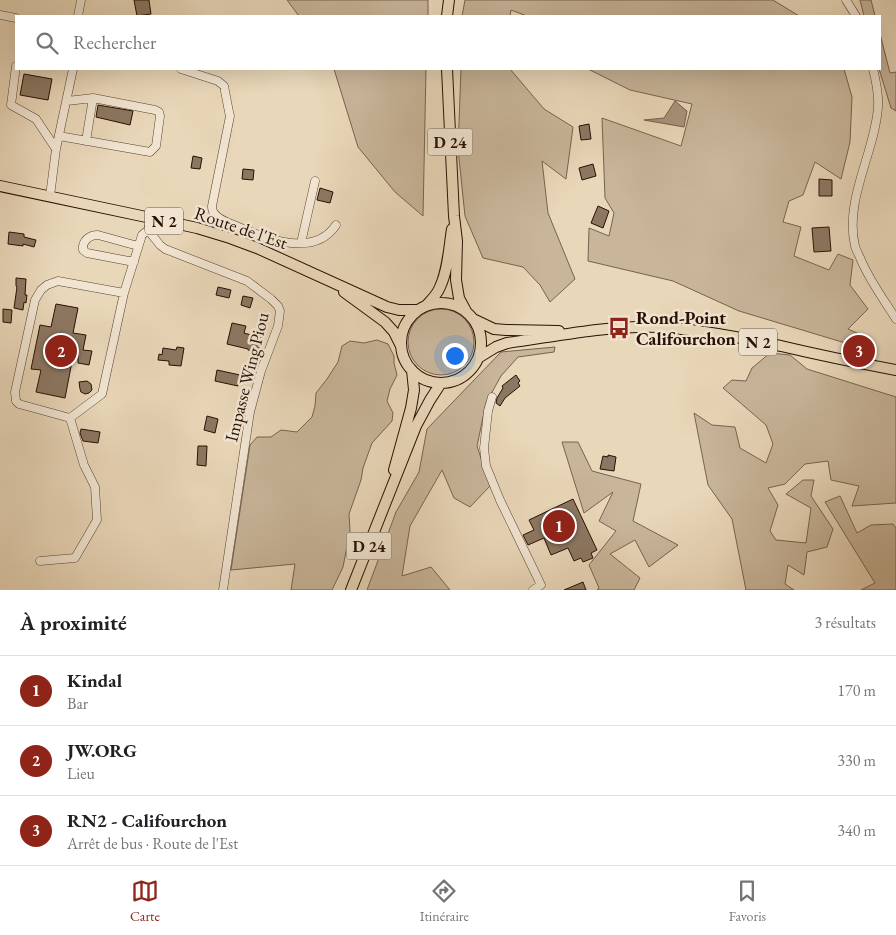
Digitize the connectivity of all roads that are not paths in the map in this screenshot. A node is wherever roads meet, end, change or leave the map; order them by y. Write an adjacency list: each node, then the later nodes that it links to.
1 (81, 0): 5 (street)
2 (449, 0): 6 (main road)
3 (846, 0): 7 (street)
4 (0, 15): 8 (street)
5 (78, 15)
6 (447, 15)
7 (855, 15)
8 (15, 18)
9 (16, 70): 18 (street)
10 (73, 70): 15 (street)
11 (183, 70): 26 (street)
12 (446, 70): 22 (main road, D 24)
13 (873, 70): 35 (street)
14 (93, 98): 15 (street); 17 (street); 17 (street)
15 (67, 101): 16 (street)
16 (59, 136): 17 (street); 18 (street)
17 (86, 141)
18 (56, 149): 21 (street)
19 (315, 181): 27 (street)
20 (0, 186): 21 (main road, Route de l'Est / N 2)
21 (50, 196): 23 (main road, Route de l'Est / N 2)
22 (454, 216): 33 (main road, D 24); 34 (main road, D 24)
23 (151, 218): 25 (street); 29 (main road, Route de l'Est / N 2)
24 (336, 225): 27 (street)
25 (148, 230): 28 (street); 46 (street, Impasse Wing Piou)
26 (259, 236): 27 (street); 29 (street)
27 (301, 243)
28 (138, 246): 30 (street); 30 (street)
29 (257, 248): 31 (main road, Route de l'Est / N 2)
30 (134, 262): 32 (street)
31 (322, 278): 33 (main road, Route de l'Est / N 2); 37 (main road, Route de l'Est / N 2)
32 (124, 293): 43 (street); 43 (street)
33 (422, 308): 34 (main road, N 2); 37 (main road)
34 (470, 316): 36 (main road, N 2); 38 (main road)
35 (896, 319)
36 (575, 332): 38 (main road, N 2); 40 (main road, N 2)
37 (402, 349): 39 (main road, N 2)
38 (478, 358): 41 (main road, N 2)
39 (412, 370): 41 (main road); 44 (main road, D 24)
40 (896, 370)
41 (441, 383): 44 (main road, D 24)
42 (492, 398): 48 (street)
43 (70, 418): 45 (street)
44 (386, 502): 47 (main road, D 24)
45 (40, 561)
46 (223, 590)
47 (351, 590)
48 (533, 590)

